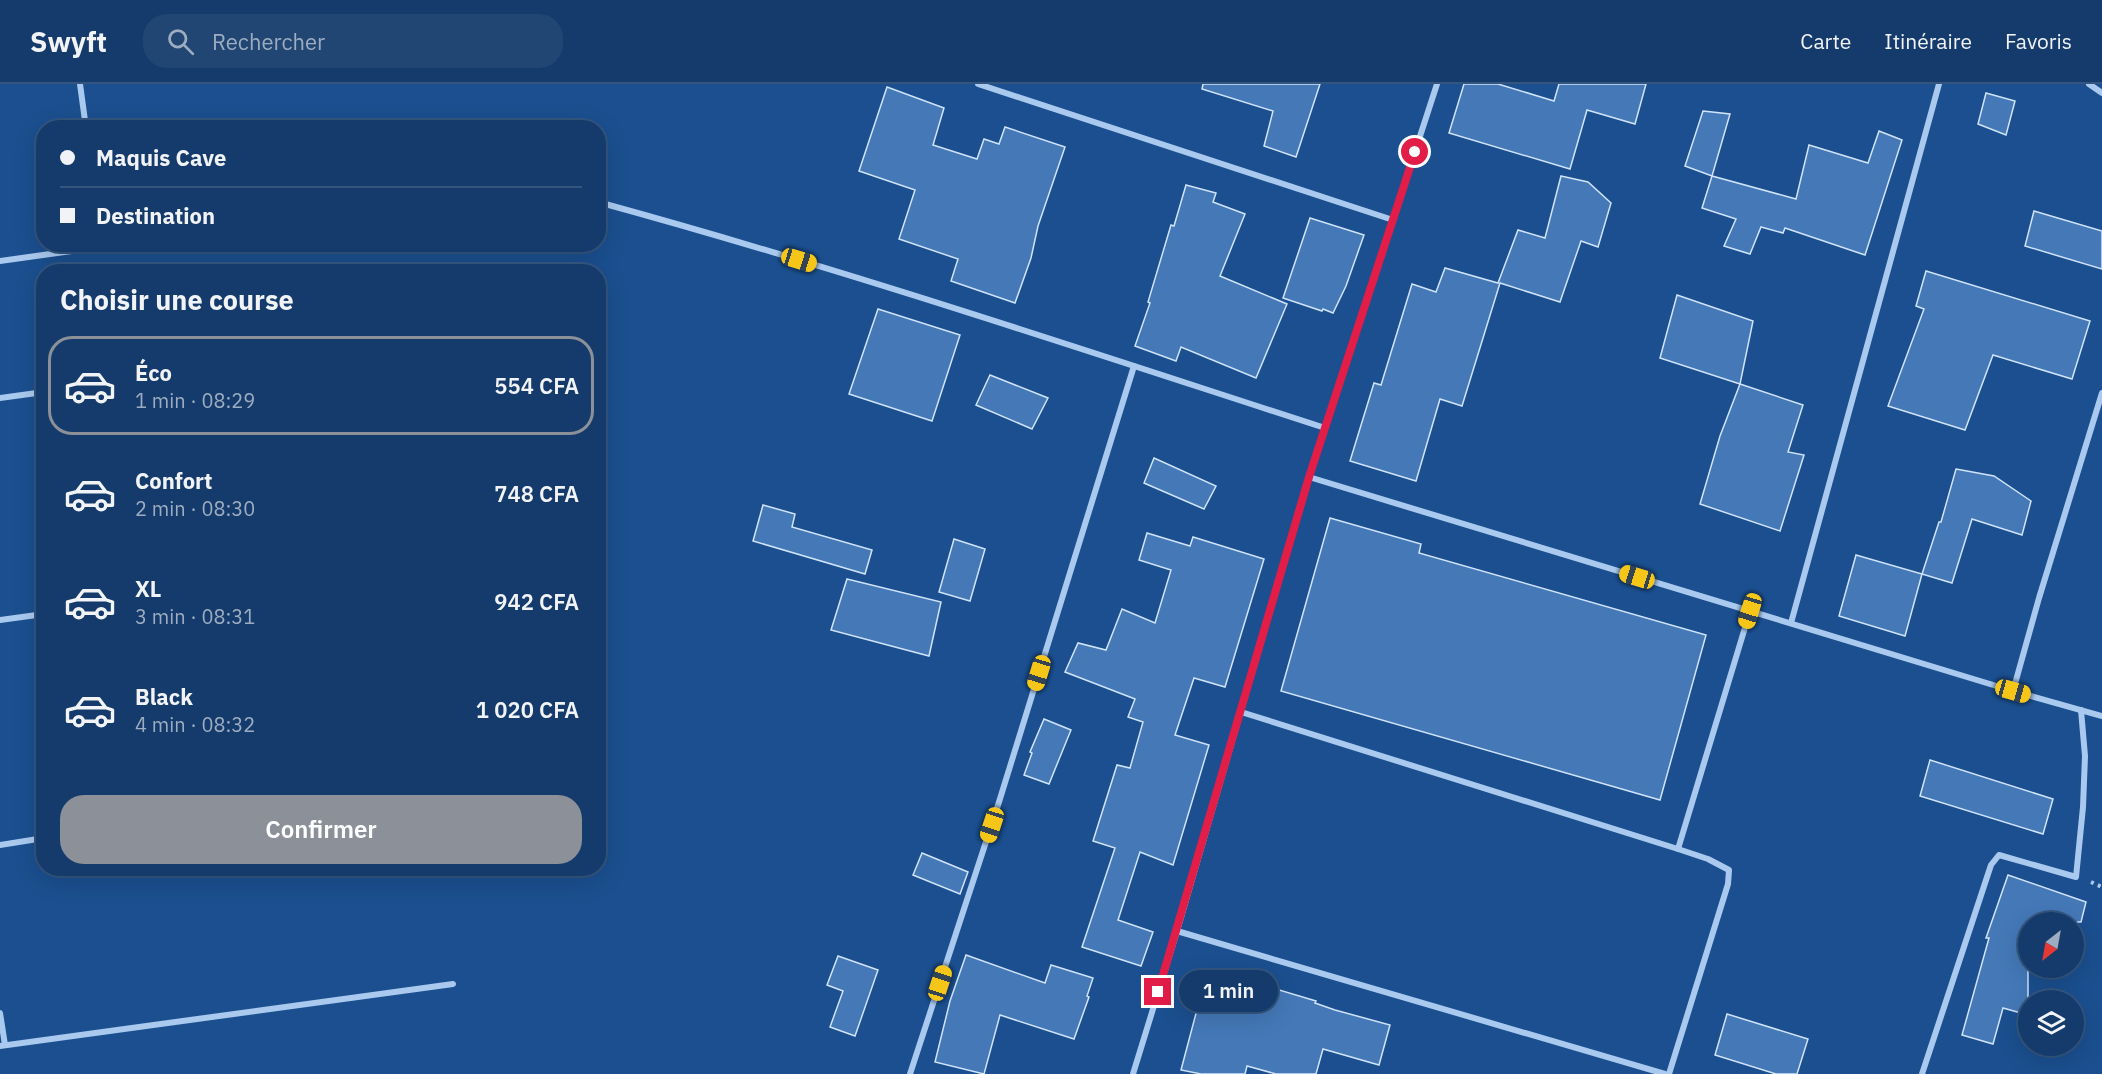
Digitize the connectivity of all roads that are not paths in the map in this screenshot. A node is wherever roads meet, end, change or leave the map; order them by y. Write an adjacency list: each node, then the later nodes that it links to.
1 (80, 84): 7 (street)
2 (978, 84): 9 (street)
3 (1437, 84): 9 (street)
4 (1939, 84): 23 (street)
5 (2089, 84): 6 (street)
6 (2102, 93)
7 (85, 120)
8 (606, 204): 12 (street)
9 (1393, 220): 18 (street)
10 (62, 252): 11 (street)
11 (0, 261)
12 (1134, 366): 18 (street); 35 (street)
13 (36, 393): 15 (street)
14 (2102, 393): 16 (street)
15 (0, 398)
16 (2095, 415): 17 (street); 24 (street)
17 (2102, 418)
18 (1325, 428): 19 (street)
19 (1309, 477): 20 (street); 26 (street)
20 (1750, 611): 23 (street); 30 (street)
21 (36, 615): 22 (street)
22 (0, 620)
23 (1791, 623): 24 (street)
24 (2013, 691): 25 (street)
25 (2081, 710): 27 (street); 38 (street)
26 (1241, 712): 30 (street); 31 (street)
27 (2102, 716)
28 (36, 839): 29 (street)
29 (0, 845)
30 (1678, 849): 37 (street)
31 (1177, 931): 36 (street); 37 (street)
32 (453, 984): 34 (street)
33 (0, 1013): 34 (street)
34 (2, 1046)
35 (910, 1074)
36 (1133, 1074)
37 (1667, 1074)
38 (1922, 1074)

